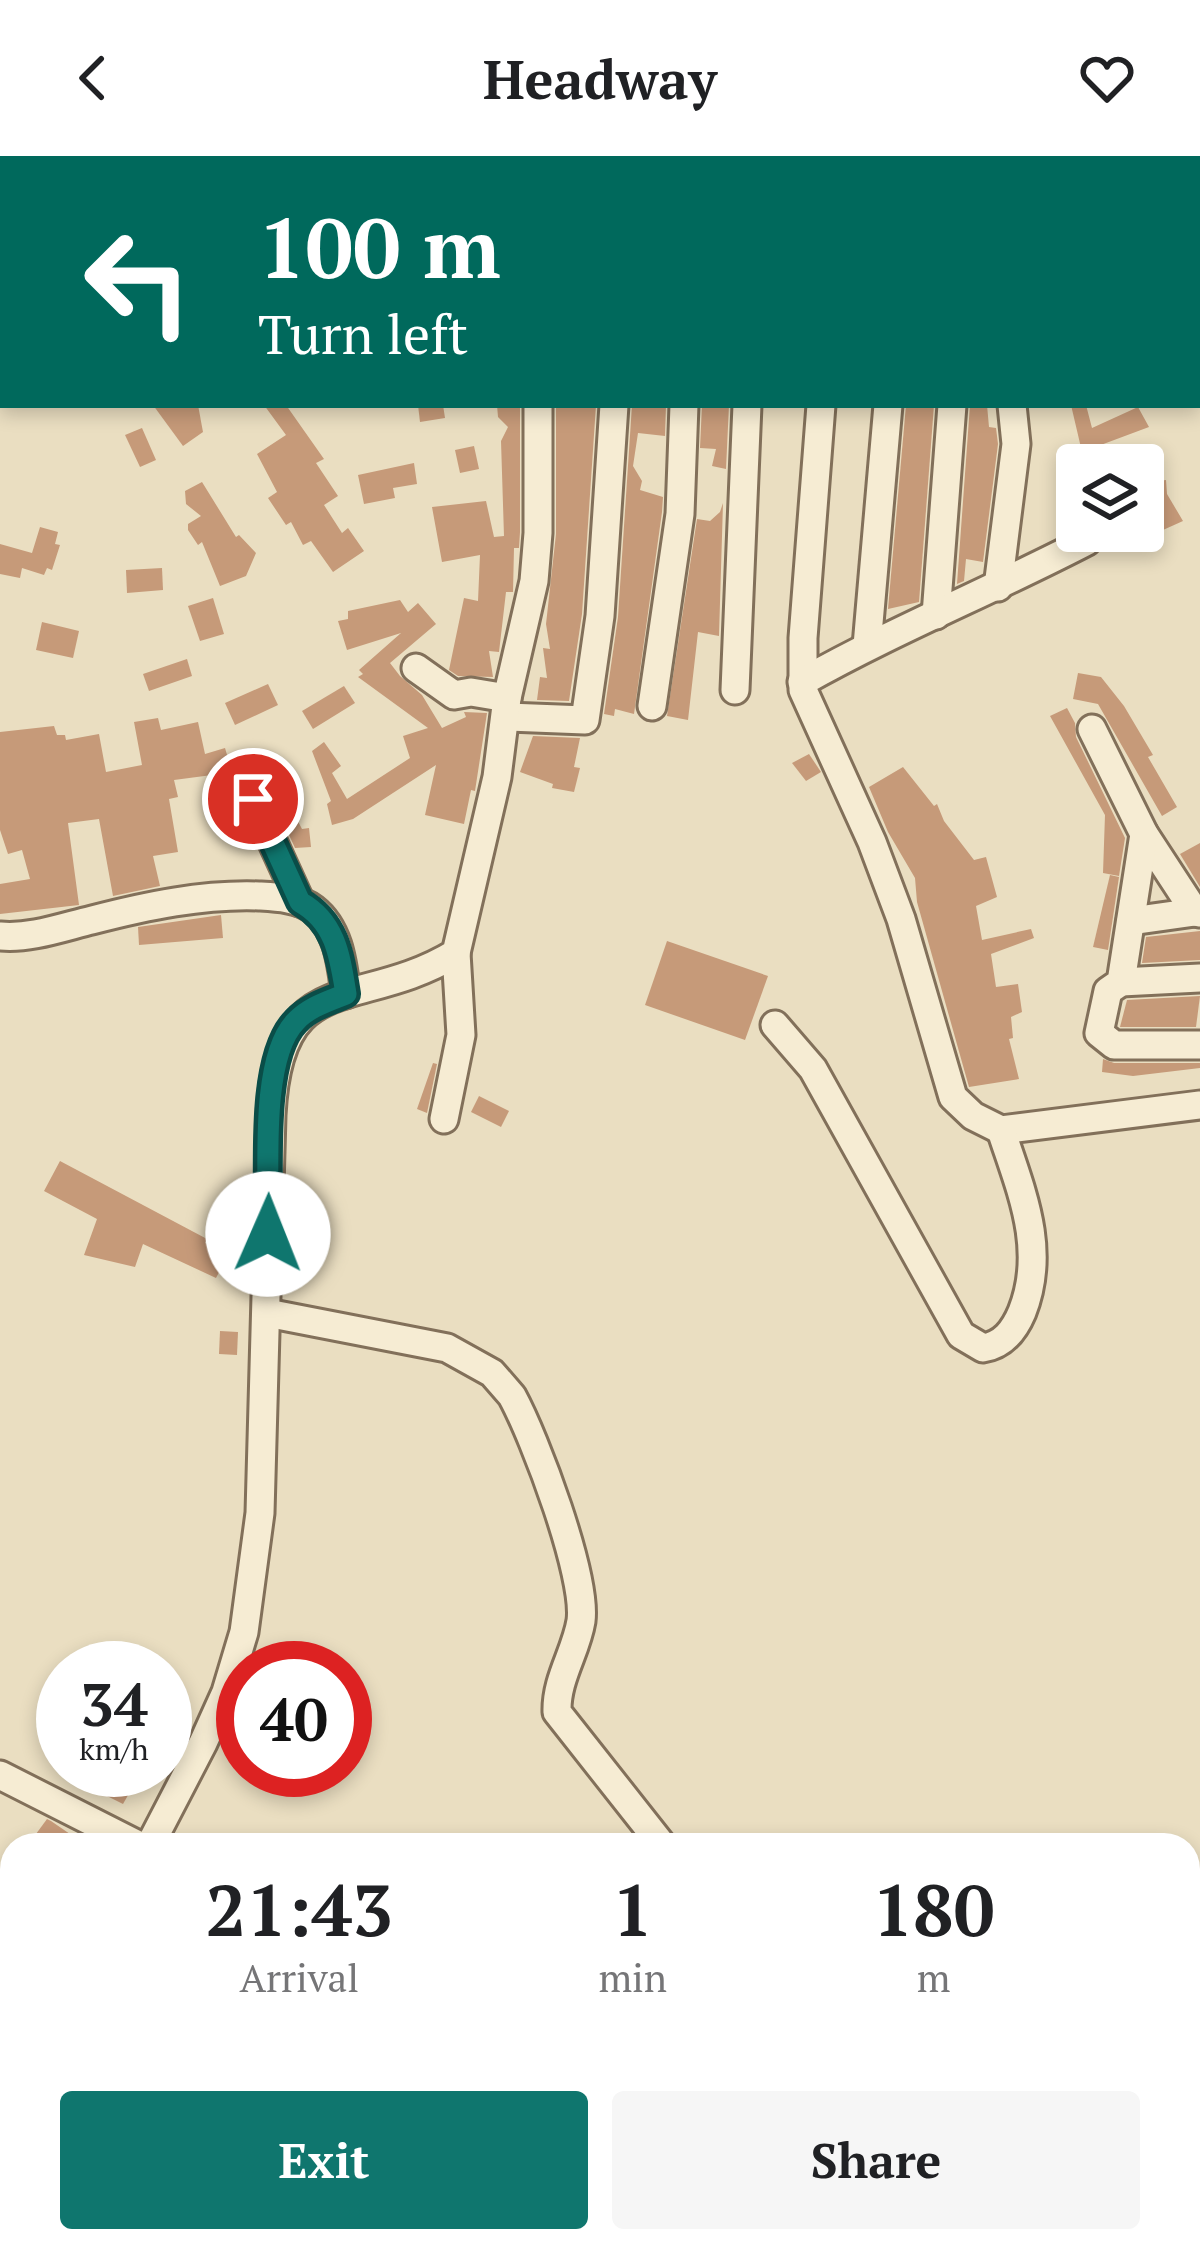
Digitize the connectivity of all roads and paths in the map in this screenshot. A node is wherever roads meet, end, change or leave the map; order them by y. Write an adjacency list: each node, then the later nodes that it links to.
1 (538, 408): 17 (street)
2 (614, 408): 17 (street)
3 (684, 408): 16 (street)
4 (747, 408): 15 (street)
5 (821, 408): 14 (street)
6 (888, 408): 12 (street)
7 (952, 408): 11 (street)
8 (1012, 408): 10 (street)
9 (1066, 552): 10 (street)
10 (998, 587): 11 (street)
11 (936, 615): 12 (street)
12 (867, 646): 14 (street)
13 (416, 668): 17 (street)
14 (802, 682): 33 (street)
15 (735, 690)
16 (652, 706)
17 (506, 708): 25 (street)
18 (1092, 729): 20 (street)
19 (253, 799): 21 (street)
20 (1144, 834): 22 (street); 23 (street)
21 (300, 902): 24 (street); 28 (street)
22 (1198, 912): 23 (street)
23 (1131, 921): 27 (street)
24 (0, 936)
25 (456, 953): 28 (street); 32 (street)
26 (1200, 978): 27 (street)
27 (1121, 982): 30 (street)
28 (346, 994): 34 (street)
29 (775, 1025): 33 (street)
30 (1200, 1045)
31 (1200, 1106): 33 (street)
32 (444, 1119)
33 (1000, 1130)
34 (267, 1313): 37 (street); 38 (street)
35 (0, 1775): 36 (street)
36 (114, 1833)
37 (156, 1833)
38 (653, 1833)

